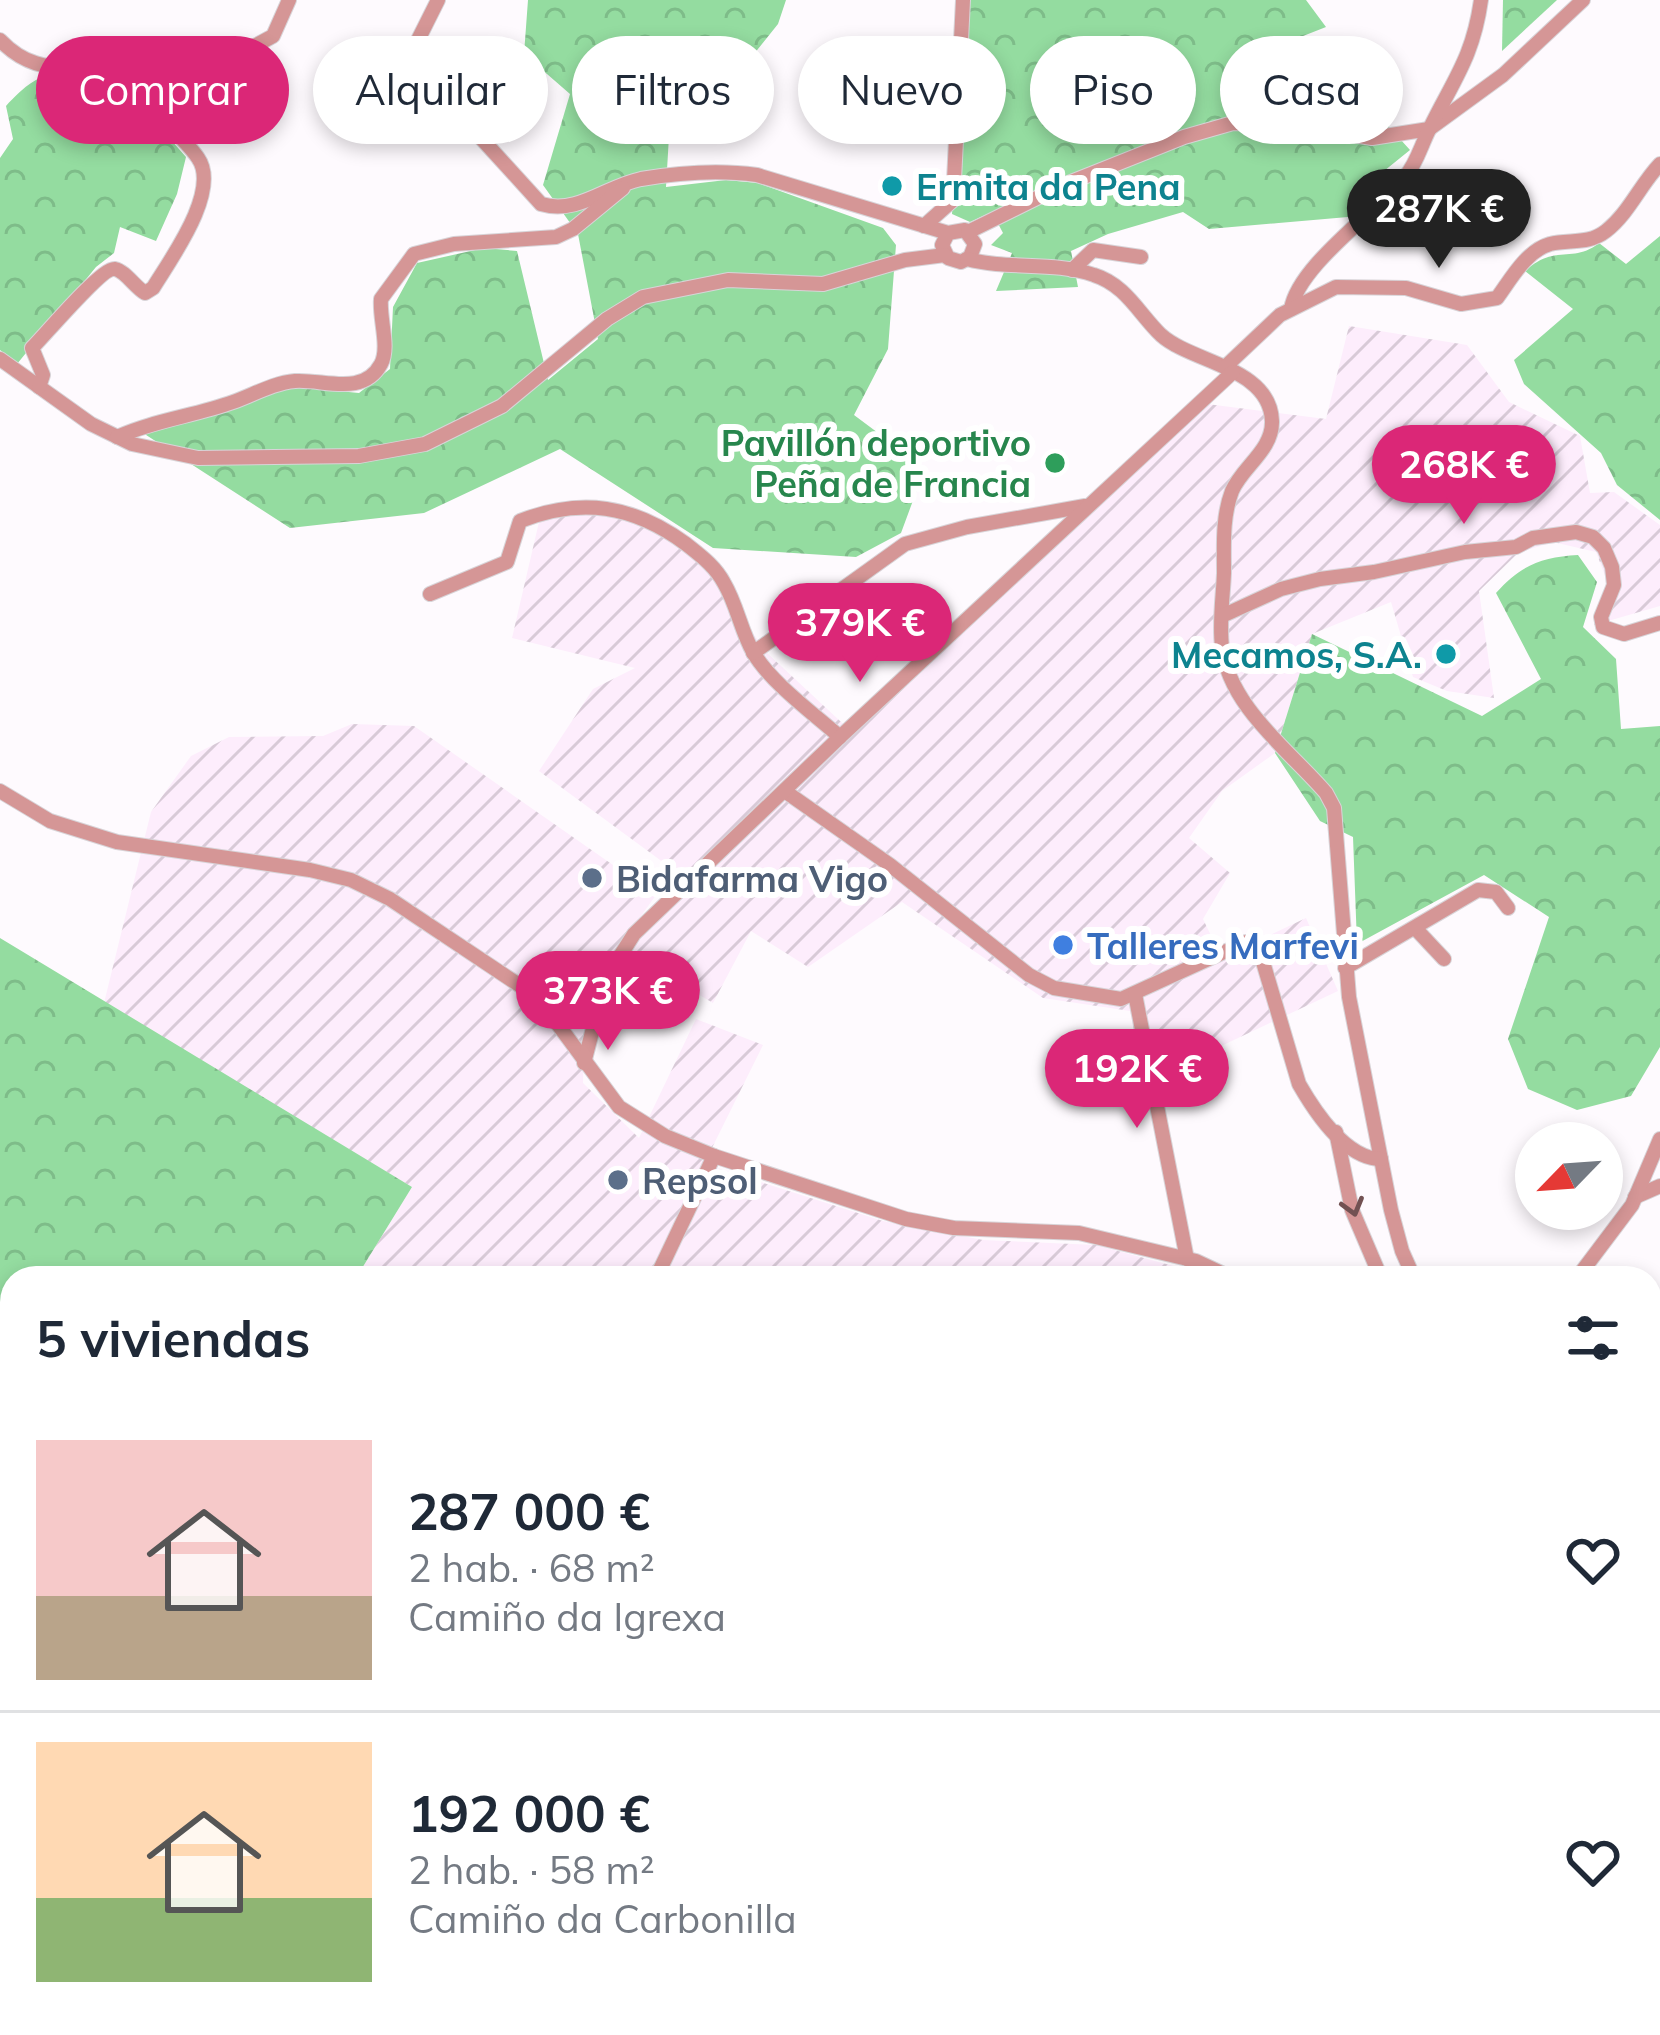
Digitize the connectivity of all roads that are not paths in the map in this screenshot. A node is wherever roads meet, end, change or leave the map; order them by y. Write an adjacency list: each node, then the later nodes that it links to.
1 (289, 0): 6 (street)
2 (438, 0): 12 (street)
3 (963, 0): 13 (street)
4 (1481, 0): 9 (street)
5 (1583, 0): 9 (street)
6 (273, 36)
7 (0, 40): 8 (street)
8 (36, 65)
9 (1429, 129): 15 (street); 20 (street)
10 (184, 144): 23 (street)
11 (1660, 164): 20 (street)
12 (628, 183): 13 (street); 24 (street)
13 (924, 226): 14 (street)
14 (946, 234): 15 (street); 16 (street); 18 (street)
15 (971, 246): 16 (street); 19 (street)
16 (945, 255): 18 (street)
17 (1141, 256): 19 (street)
18 (905, 260): 24 (street)
19 (1072, 269): 22 (street)
20 (1292, 309): 22 (street)
21 (0, 359): 23 (street)
22 (1229, 369): 25 (street); 27 (street)
23 (39, 387): 24 (street)
24 (117, 437)
25 (1085, 506): 29 (street); 30 (street)
26 (430, 594): 29 (street)
27 (1222, 616): 28 (street); 36 (street)
28 (1660, 623)
29 (753, 653): 30 (street)
30 (840, 737): 32 (street)
31 (0, 791): 38 (street)
32 (786, 792): 37 (street); 38 (street)
33 (1508, 908): 34 (street)
34 (1415, 928): 35 (street); 36 (street)
35 (1444, 958)
36 (1346, 968): 42 (street)
37 (1135, 994): 39 (street); 45 (street)
38 (584, 1063): 41 (street)
39 (1336, 1132): 42 (street); 48 (street, one-way to 48)
40 (1660, 1139): 44 (street)
41 (714, 1156): 45 (street); 46 (street)
42 (1381, 1160): 49 (street)
43 (1660, 1186): 44 (street)
44 (1635, 1197): 50 (street)
45 (1187, 1258): 47 (street)
46 (662, 1266)
47 (1205, 1266)
48 (1376, 1266)
49 (1409, 1266)
50 (1586, 1266)

